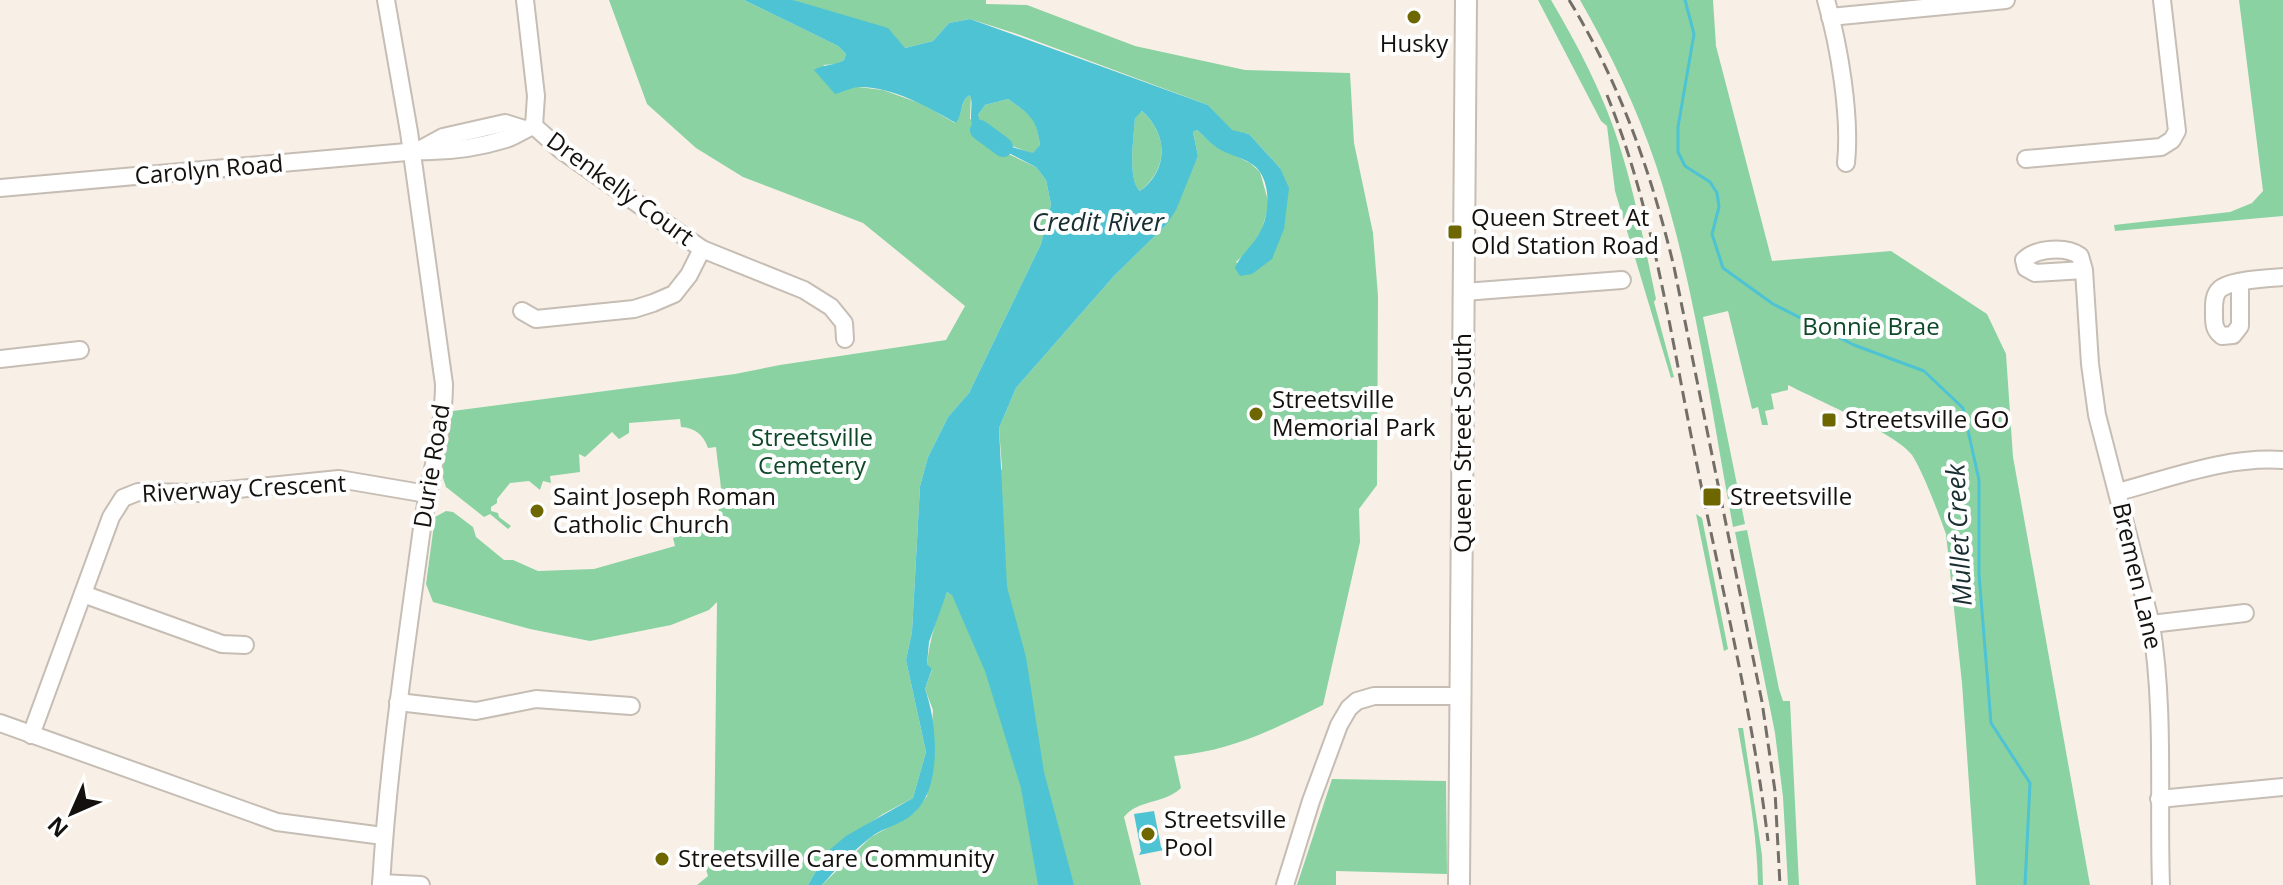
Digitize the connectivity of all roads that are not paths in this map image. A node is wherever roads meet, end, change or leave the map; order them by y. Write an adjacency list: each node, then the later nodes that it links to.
1 (386, 0): 8 (street, Durie Road)
2 (525, 0): 7 (street, Drenkelly Court)
3 (1466, 0): 17 (main road, Queen Street South)
4 (2006, 0): 6 (street)
5 (2162, 0): 9 (street)
6 (1828, 8): 10 (street)
7 (529, 127): 8 (street, Carolyn Road); 12 (street, Drenkelly Court)
8 (414, 152): 11 (street, Carolyn Road); 24 (street, Durie Road)
9 (2026, 159)
10 (1846, 163)
11 (0, 188)
12 (702, 249): 18 (street); 19 (street, Drenkelly Court)
13 (2084, 270): 23 (street, Bremen Lane)
14 (2283, 277): 16 (street)
15 (1622, 280): 17 (street)
16 (2240, 283)
17 (1464, 292): 29 (main road, Queen Street South)
18 (522, 311)
19 (845, 339)
20 (80, 350): 21 (street)
21 (0, 359)
22 (2283, 460): 23 (street)
23 (2118, 492): 27 (street, Bremen Lane)
24 (427, 494): 25 (street, Riverway Crescent); 30 (street, Durie Road)
25 (83, 594): 28 (street); 33 (street, Riverway Crescent)
26 (2245, 613): 27 (street)
27 (2151, 624): 35 (street, Bremen Lane)
28 (245, 645)
29 (1461, 696): 39 (street); 40 (main road, Queen Street South)
30 (398, 702): 31 (street); 36 (street, Durie Road)
31 (631, 706)
32 (0, 723): 33 (street)
33 (31, 735): 36 (street)
34 (2283, 787): 35 (street)
35 (2159, 799): 41 (street, Bremen Lane)
36 (383, 836): 37 (street, Durie Road)
37 (381, 884): 38 (street)
38 (421, 885)
39 (1285, 885)
40 (1459, 885)
41 (2161, 885)

